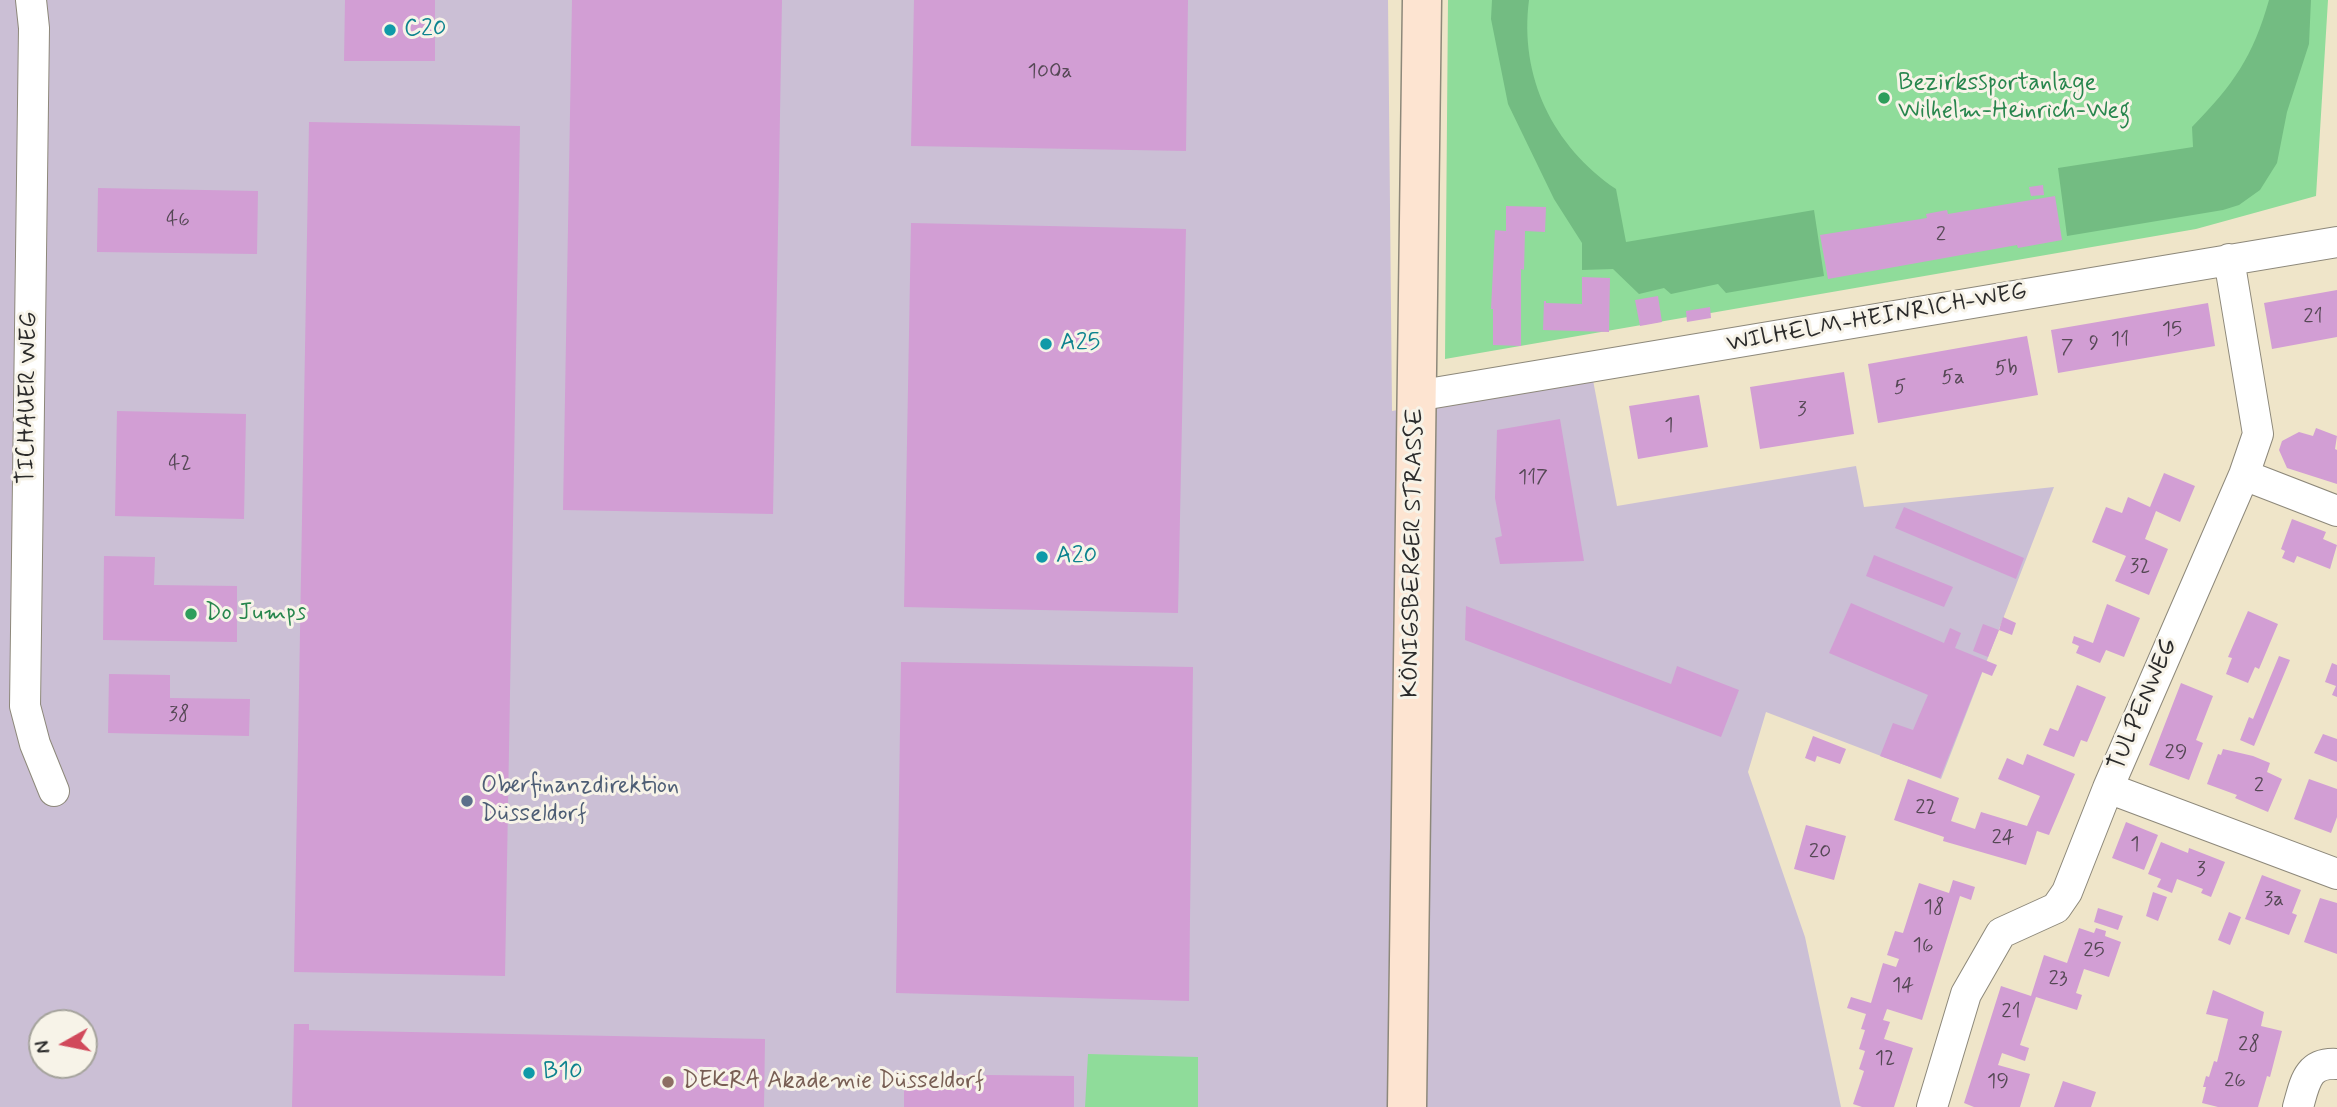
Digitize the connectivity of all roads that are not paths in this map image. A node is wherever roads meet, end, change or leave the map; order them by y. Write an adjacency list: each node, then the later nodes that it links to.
1 (31, 0): 9 (street, TICHAUER WEG)
2 (1422, 0): 5 (main road, KÖNIGSBERGER STRASSE)
3 (2337, 242): 4 (street, WILHELM-HEINRICH-WEG)
4 (2229, 259): 5 (street, WILHELM-HEINRICH-WEG); 6 (street, TULPENWEG)
5 (1416, 396): 12 (main road, KÖNIGSBERGER STRASSE)
6 (2244, 475): 7 (street); 8 (street, TULPENWEG)
7 (2337, 511)
8 (2108, 788): 10 (street); 13 (street, TULPENWEG)
9 (54, 791)
10 (2337, 874)
11 (2337, 1064): 14 (street)
12 (1406, 1107)
13 (1932, 1107)
14 (2298, 1107)

